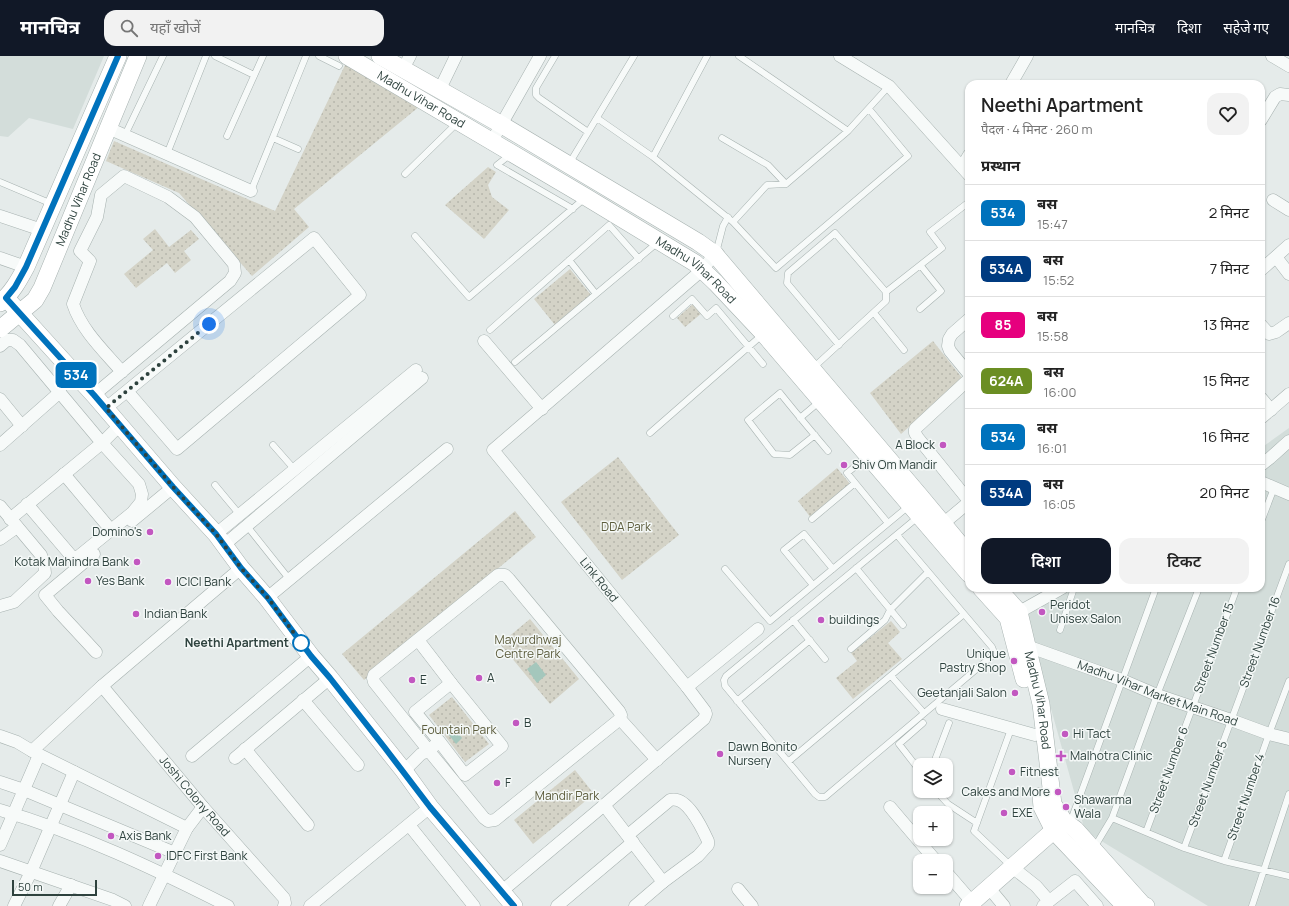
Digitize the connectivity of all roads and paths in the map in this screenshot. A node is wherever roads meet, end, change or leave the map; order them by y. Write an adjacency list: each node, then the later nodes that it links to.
1 (118, 56): 54 (street, Madhu Vihar Road)
2 (138, 56): 32 (street, Madhu Vihar Road)
3 (163, 56): 35 (lane)
4 (206, 56): 42 (lane)
5 (215, 56): 22 (lane)
6 (262, 56): 22 (lane)
7 (306, 56): 37 (lane)
8 (319, 56): 19 (lane)
9 (380, 56): 20 (street, Madhu Vihar Road)
10 (456, 56): 25 (street)
11 (540, 56): 31 (street)
12 (555, 56): 34 (lane)
13 (634, 56): 29 (lane)
14 (707, 56): 43 (lane)
15 (740, 56): 33 (lane)
16 (840, 56): 24 (street)
17 (1027, 56): 23 (street)
18 (1272, 56): 21 (street)
19 (343, 61): 30 (street, Madhu Vihar Road)
20 (406, 62): 25 (street, Madhu Vihar Road)
21 (1289, 66)
22 (254, 75): 36 (lane)
23 (1013, 80)
24 (889, 86): 27 (lane); 45 (street)
25 (440, 89): 31 (street, Madhu Vihar Road)
26 (1289, 95): 28 (street)
27 (868, 109): 33 (lane); 61 (lane)
28 (1265, 113)
29 (597, 118): 34 (lane); 43 (lane)
30 (458, 121): 39 (street, Madhu Vihar Road); 46 (lane)
31 (502, 124): 39 (street); 44 (street, Madhu Vihar Road)
32 (108, 128): 35 (street); 47 (street, Madhu Vihar Road)
33 (848, 131): 49 (lane)
34 (588, 132): 44 (lane)
35 (125, 135): 42 (street)
36 (227, 136)
37 (273, 138): 40 (lane); 51 (lane)
38 (722, 138): 49 (lane)
39 (492, 141): 41 (street, Madhu Vihar Road)
40 (298, 149)
41 (512, 153): 52 (street, Madhu Vihar Road); 57 (lane)
42 (166, 154): 51 (street)
43 (653, 157): 60 (lane)
44 (568, 164): 66 (street, Madhu Vihar Road)
45 (965, 170)
46 (405, 174)
47 (86, 181): 50 (street); 56 (street, Madhu Vihar Road)
48 (0, 182): 54 (lane)
49 (786, 184): 61 (lane)
50 (106, 190): 97 (street); 97 (street)
51 (251, 191)
52 (586, 197): 57 (lane); 64 (street, Madhu Vihar Road)
53 (1273, 200): 58 (street)
54 (55, 201): 56 (street); 62 (street, Madhu Vihar Road)
55 (965, 205): 71 (lane)
56 (76, 207): 80 (street, Madhu Vihar Road)
57 (573, 209): 63 (lane)
58 (1289, 210)
59 (0, 216): 62 (street)
60 (728, 217): 61 (lane); 66 (lane)
61 (733, 222)
62 (42, 230): 72 (street, Madhu Vihar Road)
63 (415, 236)
64 (660, 241): 69 (lane); 74 (street, Madhu Vihar Road)
65 (1289, 246): 67 (street)
66 (715, 254): 74 (street, Link Road); 98 (street, Madhu Vihar Road)
67 (1276, 257): 73 (street); 75 (street)
68 (0, 258): 72 (street)
69 (638, 259): 70 (lane); 77 (lane)
70 (569, 260): 77 (lane); 86 (lane)
71 (921, 266): 76 (lane); 79 (lane)
72 (26, 267): 78 (street, Madhu Vihar Road)
73 (1265, 267)
74 (702, 270): 88 (street, Madhu Vihar Road); 108 (street, Link Road)
75 (1289, 274)
76 (886, 292): 81 (lane); 90 (lane)
77 (596, 294): 94 (lane)
78 (3, 300): 80 (street)
79 (920, 309)
80 (19, 313): 85 (street, Madhu Vihar Road); 103 (street)
81 (874, 313): 90 (lane); 93 (lane)
82 (673, 316): 92 (lane)
83 (965, 323): 96 (street)
84 (1289, 323): 87 (street)
85 (0, 329)
86 (490, 330)
87 (1265, 330)
88 (763, 334): 92 (lane); 98 (street, Madhu Vihar Road)
89 (484, 341): 108 (street)
90 (839, 345): 98 (lane)
91 (0, 346): 101 (street)
92 (748, 347): 95 (lane); 114 (lane)
93 (904, 350)
94 (515, 362)
95 (763, 364)
96 (965, 369)
97 (122, 372): 103 (street)
98 (808, 374): 105 (street, Madhu Vihar Road); 136 (street, Madhu Vihar Road)
99 (965, 383): 132 (street)
100 (127, 391): 100 (street); 107 (street)
101 (60, 392): 113 (street); 117 (street)
102 (1289, 394): 109 (street)
103 (94, 395): 107 (street)
104 (0, 399): 113 (street)
105 (821, 401): 111 (lane); 122 (street, Madhu Vihar Road)
106 (1265, 403): 109 (street)
107 (106, 408): 112 (street)
108 (542, 409): 187 (street, Link Road)
109 (1271, 410): 110 (street)
110 (1265, 415)
111 (800, 418): 115 (lane); 115 (lane)
112 (120, 425): 117 (street); 129 (street)
113 (22, 426): 118 (street)
114 (650, 433)
115 (815, 436): 121 (lane)
116 (1289, 440): 123 (street)
117 (102, 443): 125 (street); 144 (street)
118 (0, 445)
119 (273, 445): 124 (lane)
120 (447, 449): 156 (street)
121 (828, 451)
122 (868, 456): 126 (lane); 136 (street, Madhu Vihar Road)
123 (1265, 462)
124 (295, 470): 138 (street); 142 (street)
125 (64, 474): 133 (street); 144 (street)
126 (855, 482): 139 (lane); 141 (lane)
127 (1265, 484): 130 (street)
128 (215, 485): 138 (lane)
129 (173, 487): 147 (street); 178 (street)
130 (1274, 488): 131 (street); 137 (lane)
131 (1289, 494)
132 (965, 497)
133 (27, 504): 140 (street); 144 (street)
134 (965, 505): 143 (street)
135 (0, 506): 140 (street)
136 (916, 506): 141 (lane); 143 (street, Madhu Vihar Road); 145 (lane)
137 (1265, 512)
138 (240, 515): 147 (street)
139 (812, 518)
140 (13, 523): 146 (street); 166 (street)
141 (888, 523): 151 (lane)
142 (247, 526): 147 (street); 156 (lane)
143 (938, 528): 148 (street, Madhu Vihar Road); 153 (street, Madhu Vihar Road)
144 (112, 530)
145 (897, 534): 152 (lane); 155 (lane)
146 (0, 539)
147 (220, 540): 150 (street)
148 (965, 552)
149 (1289, 564): 195 (lane, Street Number 16)
150 (241, 568): 165 (street); 186 (street)
151 (833, 568): 157 (lane); 157 (lane)
152 (856, 568): 167 (lane); 170 (lane)
153 (965, 568)
154 (725, 569): 157 (lane)
155 (928, 572): 167 (lane); 168 (lane)
156 (290, 580): 165 (street)
157 (813, 585)
158 (986, 592): 169 (street, Madhu Vihar Road)
159 (999, 592): 169 (street, Madhu Vihar Road)
160 (1055, 592): 169 (street)
161 (1073, 592): 173 (lane)
162 (1155, 592): 183 (lane)
163 (1197, 592): 188 (lane)
164 (1235, 592): 191 (lane, Street Number 15)
165 (268, 598): 179 (street)
166 (0, 606)
167 (890, 610): 171 (lane); 177 (lane)
168 (964, 614): 181 (lane); 193 (lane)
169 (1013, 615): 176 (street, Madhu Vihar Road); 201 (street, Madhu Vihar Road)
170 (793, 620): 175 (lane); 190 (lane)
171 (903, 625)
172 (758, 629): 187 (street)
173 (1060, 630)
174 (418, 640): 185 (street); 194 (street); 205 (street)
175 (810, 640): 180 (lane); 190 (lane)
176 (1027, 646): 183 (street, Madhu Vihar Market Main Road); 233 (street, Madhu Vihar Road)
177 (851, 649)
178 (96, 652)
179 (311, 656): 182 (street); 207 (street)
180 (826, 659)
181 (891, 676): 193 (lane); 211 (lane)
182 (330, 678): 189 (street); 214 (street)
183 (1122, 680): 188 (street, Madhu Vihar Market Main Road); 233 (lane)
184 (1289, 681): 199 (lane, Street Number 4)
185 (451, 683): 203 (street); 203 (street)
186 (102, 686): 206 (street); 222 (street, Joshi Colony Road)
187 (687, 687): 210 (street, Link Road)
188 (1157, 695): 191 (street, Madhu Vihar Market Main Road); 227 (lane)
189 (303, 700): 204 (street); 213 (street)
190 (737, 701): 211 (lane)
191 (1192, 707): 195 (street, Madhu Vihar Market Main Road); 234 (lane, Street Number 6)
192 (942, 709): 198 (street)
193 (924, 713): 211 (lane)
194 (620, 719): 205 (street); 210 (street)
195 (1232, 720): 199 (street, Madhu Vihar Market Main Road); 237 (lane, Street Number 5)
196 (923, 723): 212 (lane)
197 (949, 723): 209 (lane)
198 (1011, 729): 201 (street); 228 (lane)
199 (1269, 734): 202 (street, Madhu Vihar Market Main Road); 242 (lane, Street Number 4)
200 (0, 736): 206 (street)
201 (1035, 736): 233 (street, Madhu Vihar Road)
202 (1289, 739)
203 (439, 741): 205 (street)
204 (245, 749): 208 (street); 229 (street)
205 (429, 751): 214 (street)
206 (36, 753): 215 (street); 217 (street)
207 (192, 756)
208 (235, 758)
209 (936, 758)
210 (657, 760): 221 (street, Link Road)
211 (789, 761)
212 (913, 762)
213 (358, 766)
214 (404, 771): 223 (street)
215 (74, 772): 220 (street); 232 (street)
216 (0, 782): 217 (street)
217 (24, 790): 220 (street); 226 (street)
218 (1289, 794): 244 (lane)
219 (942, 798): 228 (lane)
220 (60, 805): 231 (street); 239 (street)
221 (604, 805): 235 (street); 253 (street, Link Road)
222 (203, 807): 232 (street); 262 (street, Joshi Colony Road)
223 (430, 807): 230 (street); 253 (street)
224 (890, 807): 240 (street)
225 (0, 810): 226 (street)
226 (14, 814): 231 (street); 236 (street)
227 (1112, 818): 234 (lane); 238 (lane)
228 (977, 823): 243 (lane)
229 (308, 825)
230 (409, 825): 263 (street); 264 (street)
231 (51, 826): 245 (street); 246 (street)
232 (187, 828): 239 (street)
233 (1065, 830): 238 (street, Madhu Vihar Road); 243 (street); 271 (street, Madhu Vihar Road)
234 (1146, 832): 237 (lane)
235 (631, 839): 249 (street); 249 (street); 266 (street)
236 (0, 845)
237 (1184, 848): 242 (lane)
238 (1093, 849): 272 (street, Madhu Vihar Road)
239 (175, 853): 246 (street)
240 (930, 854)
241 (0, 861): 245 (street)
242 (1224, 861): 244 (lane)
243 (1012, 867): 251 (street); 256 (street)
244 (1264, 870): 247 (lane); 273 (lane)
245 (31, 872): 250 (street); 257 (street)
246 (166, 874): 260 (street); 261 (street)
247 (1289, 876)
248 (953, 881): 255 (street)
249 (663, 882): 267 (street)
250 (71, 885): 254 (street); 258 (street)
251 (989, 888): 255 (street); 269 (street)
252 (738, 889): 268 (street)
253 (502, 891): 265 (street)
254 (111, 903): 259 (street)
255 (970, 904)
256 (1046, 904): 270 (street)
257 (14, 906)
258 (59, 906)
259 (125, 906)
260 (149, 906)
261 (228, 906)
262 (284, 906)
263 (310, 906)
264 (474, 906)
265 (514, 906)
266 (557, 906)
267 (635, 906)
268 (752, 906)
269 (1004, 906)
270 (1097, 906)
271 (1125, 906)
272 (1146, 906)
273 (1252, 906)

